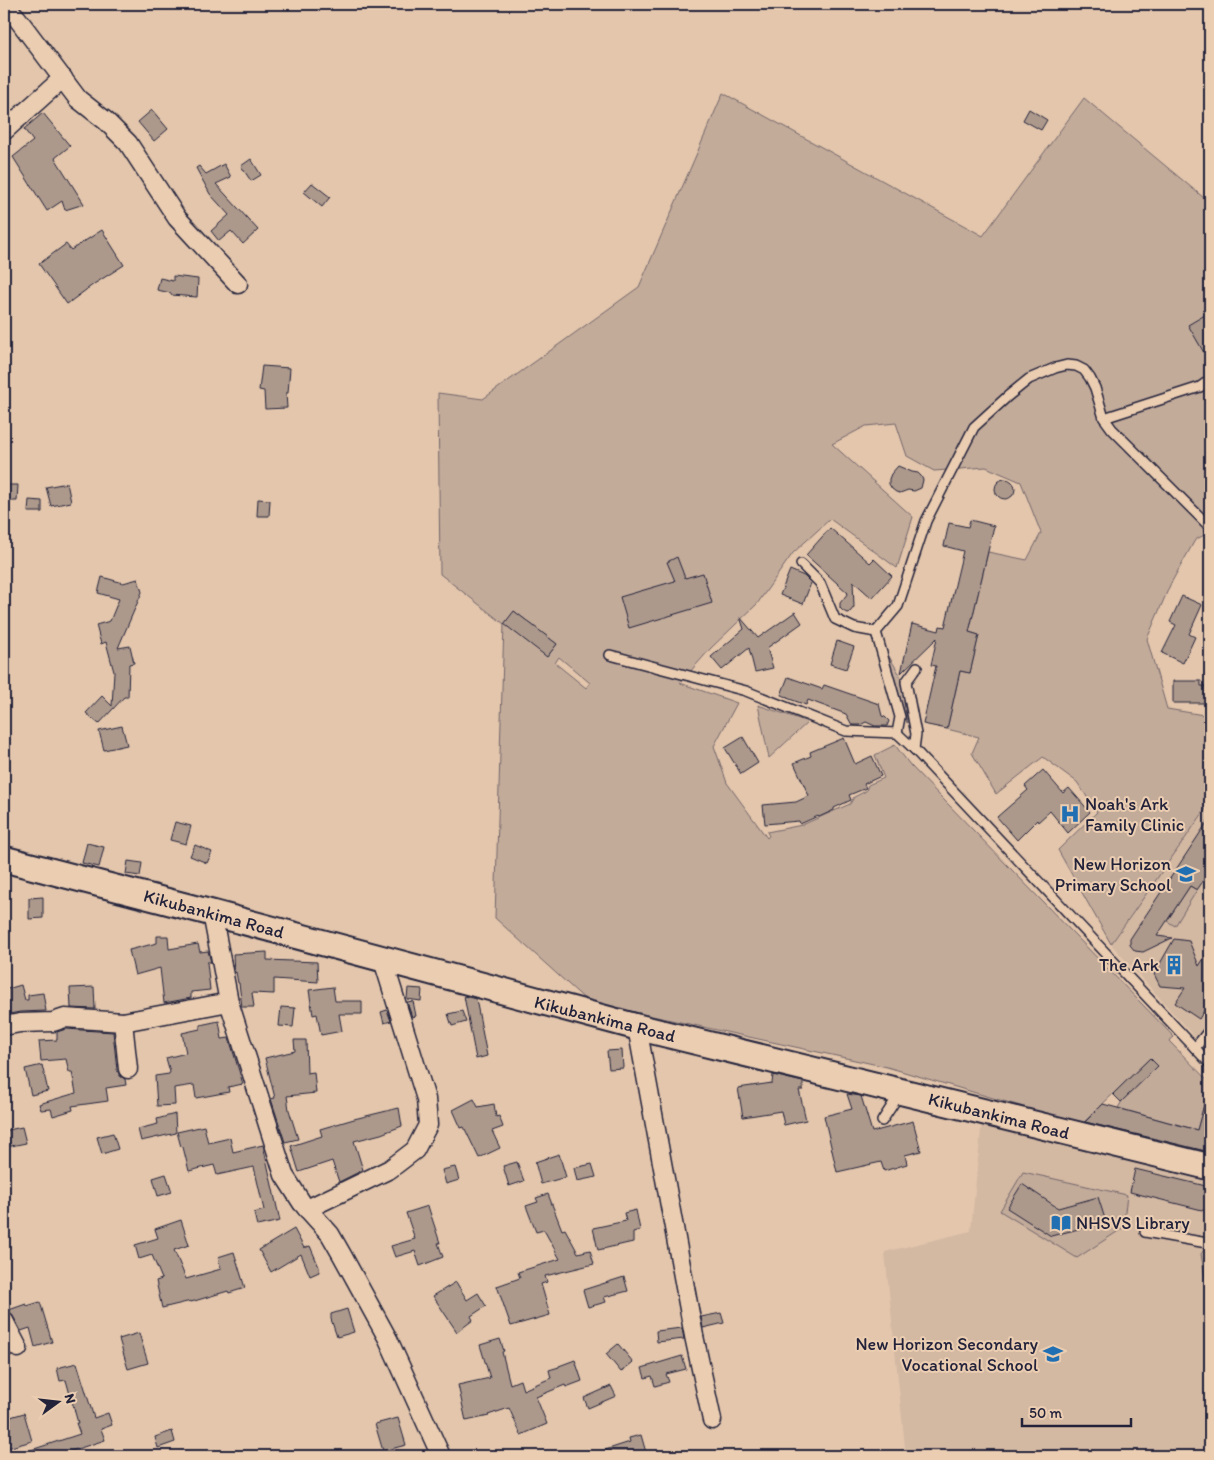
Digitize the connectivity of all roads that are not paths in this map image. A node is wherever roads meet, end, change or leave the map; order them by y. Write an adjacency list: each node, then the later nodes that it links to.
1 (4, 4): 2 (street)
2 (63, 78): 3 (street); 4 (street)
3 (4, 131)
4 (238, 284)
5 (1210, 380): 6 (lane)
6 (1104, 418): 7 (lane); 9 (lane)
7 (1210, 534)
8 (801, 564): 9 (lane)
9 (876, 632): 12 (lane)
10 (610, 655): 12 (lane)
11 (917, 667): 13 (lane)
12 (897, 733): 13 (lane)
13 (914, 749): 22 (lane)
14 (4, 859): 15 (street, Kikubankima Road)
15 (212, 913): 16 (street, Kikubankima Road); 17 (street)
16 (383, 960): 20 (street, Kikubankima Road); 28 (street)
17 (229, 1002): 18 (street); 28 (street)
18 (123, 1022): 19 (street); 24 (street)
19 (4, 1026)
20 (637, 1027): 25 (street, Kikubankima Road); 33 (street)
21 (1210, 1029): 22 (lane)
22 (1195, 1048): 23 (lane)
23 (1210, 1064)
24 (128, 1069)
25 (898, 1091): 26 (lane); 27 (street, Kikubankima Road)
26 (882, 1121)
27 (1210, 1167)
28 (307, 1209): 34 (street)
29 (1145, 1232): 30 (lane)
30 (1210, 1242)
31 (4, 1321): 32 (street)
32 (18, 1348)
33 (712, 1420)
34 (441, 1456)

